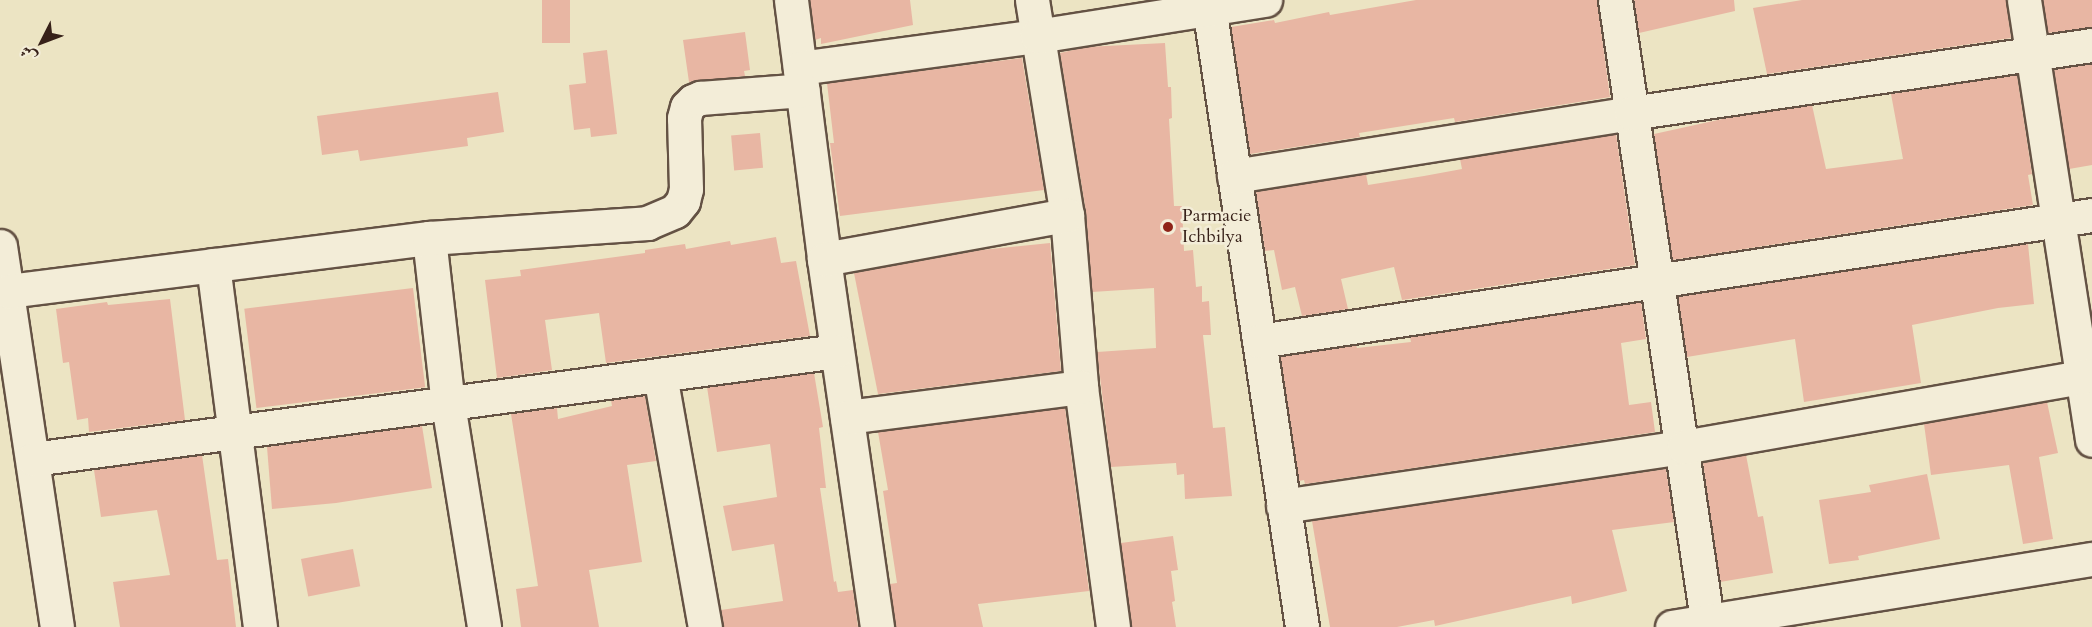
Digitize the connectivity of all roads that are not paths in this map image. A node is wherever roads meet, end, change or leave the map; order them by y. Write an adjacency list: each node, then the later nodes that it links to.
1 (792, 0): 10 (street)
2 (1032, 0): 7 (street)
3 (1265, 0): 6 (street)
4 (1615, 0): 11 (street)
5 (2024, 0): 9 (street)
6 (1208, 4): 7 (street); 12 (street)
7 (1037, 36): 10 (street); 14 (street)
8 (2092, 45): 9 (street)
9 (2033, 54): 11 (street); 15 (street)
10 (801, 79): 16 (street); 18 (street)
11 (1630, 113): 12 (street); 20 (street)
12 (1234, 176): 22 (street)
13 (2092, 215): 15 (street)
14 (1067, 216): 18 (street); 26 (street)
15 (2058, 220): 20 (street); 25 (street)
16 (429, 238): 19 (street); 27 (street)
17 (0, 246): 21 (street)
18 (824, 259): 23 (street)
19 (213, 265): 21 (street); 29 (street)
20 (1659, 282): 22 (street); 31 (street)
21 (8, 291): 32 (street)
22 (1259, 341): 33 (street)
23 (837, 351): 24 (street); 28 (street)
24 (660, 375): 27 (street); 39 (street)
25 (2087, 376): 30 (street); 31 (street)
26 (1081, 387): 28 (street); 41 (street)
27 (448, 404): 29 (street); 38 (street)
28 (847, 417): 40 (street)
29 (234, 432): 32 (street); 37 (street)
30 (2092, 440)
31 (1684, 447): 33 (street); 35 (street)
32 (33, 459): 36 (street)
33 (1283, 506): 42 (street)
34 (2092, 559): 35 (street)
35 (1708, 624): 43 (street)
36 (57, 627)
37 (260, 627)
38 (484, 627)
39 (705, 627)
40 (877, 627)
41 (1113, 627)
42 (1302, 627)
43 (1671, 627)

